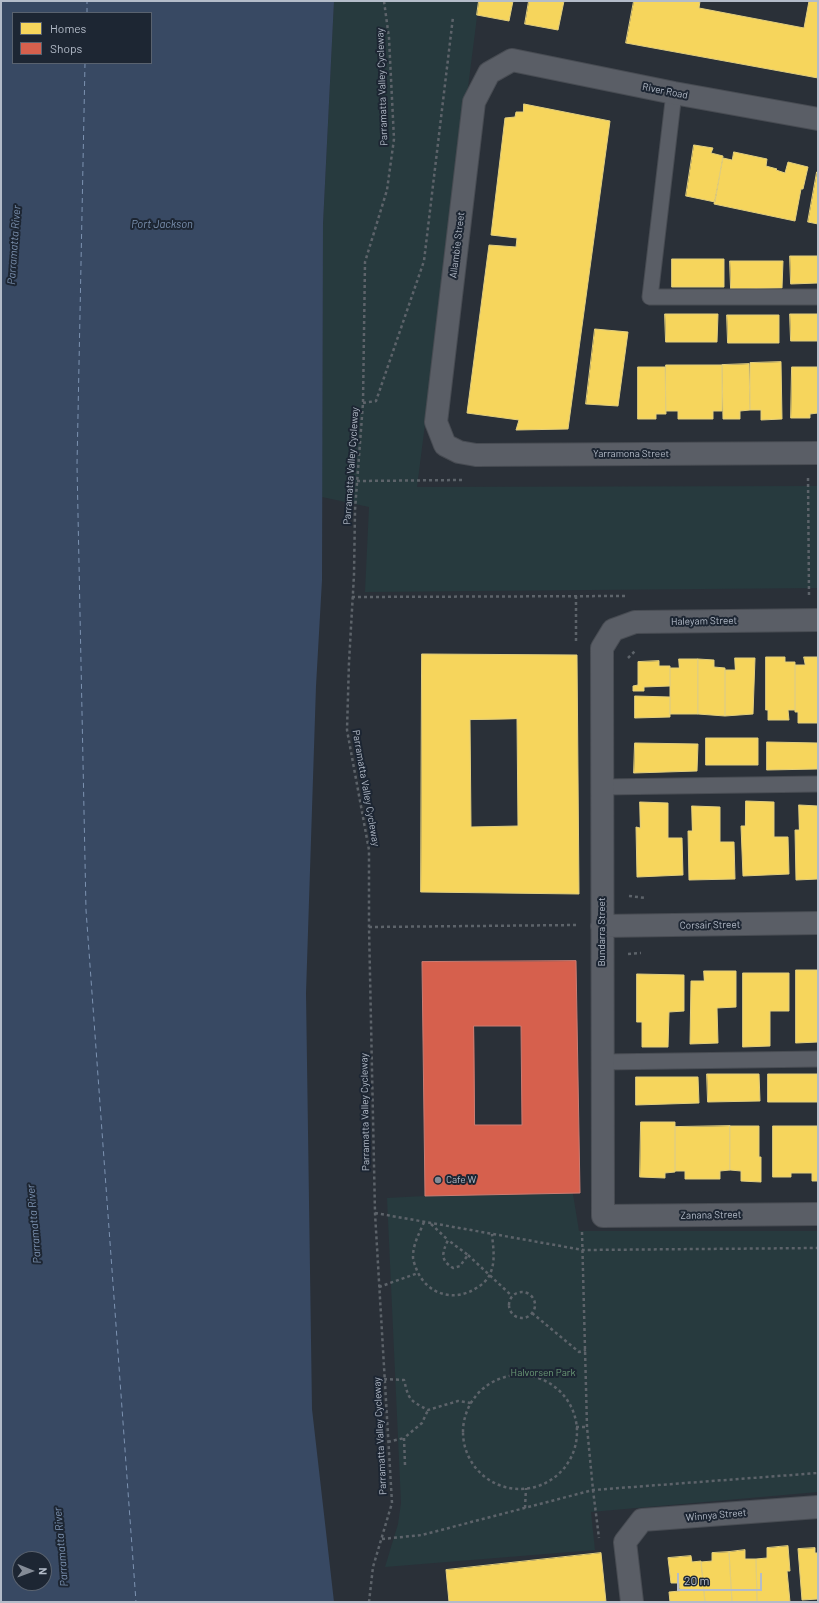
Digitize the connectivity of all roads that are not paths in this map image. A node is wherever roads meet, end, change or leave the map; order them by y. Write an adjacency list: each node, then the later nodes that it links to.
1 (512, 60): 2 (street, River Road); 5 (street, Allambie Street)
2 (674, 93): 3 (street, River Road); 4 (lane)
3 (818, 120)
4 (818, 297)
5 (445, 445): 6 (street, Yarramona Street)
6 (818, 453)
7 (818, 620): 8 (street, Haleyam Street)
8 (602, 648): 10 (street, Bundarra Street)
9 (818, 784): 10 (lane)
10 (602, 787): 12 (street, Bundarra Street)
11 (818, 924): 12 (street, Corsair Street)
12 (602, 926): 14 (street, Bundarra Street)
13 (818, 1059): 14 (lane)
14 (603, 1062): 16 (street, Bundarra Street)
15 (818, 1214): 16 (street, Zanana Street)
16 (603, 1216)
17 (818, 1507): 18 (street, Winnya Street)
18 (632, 1602)

